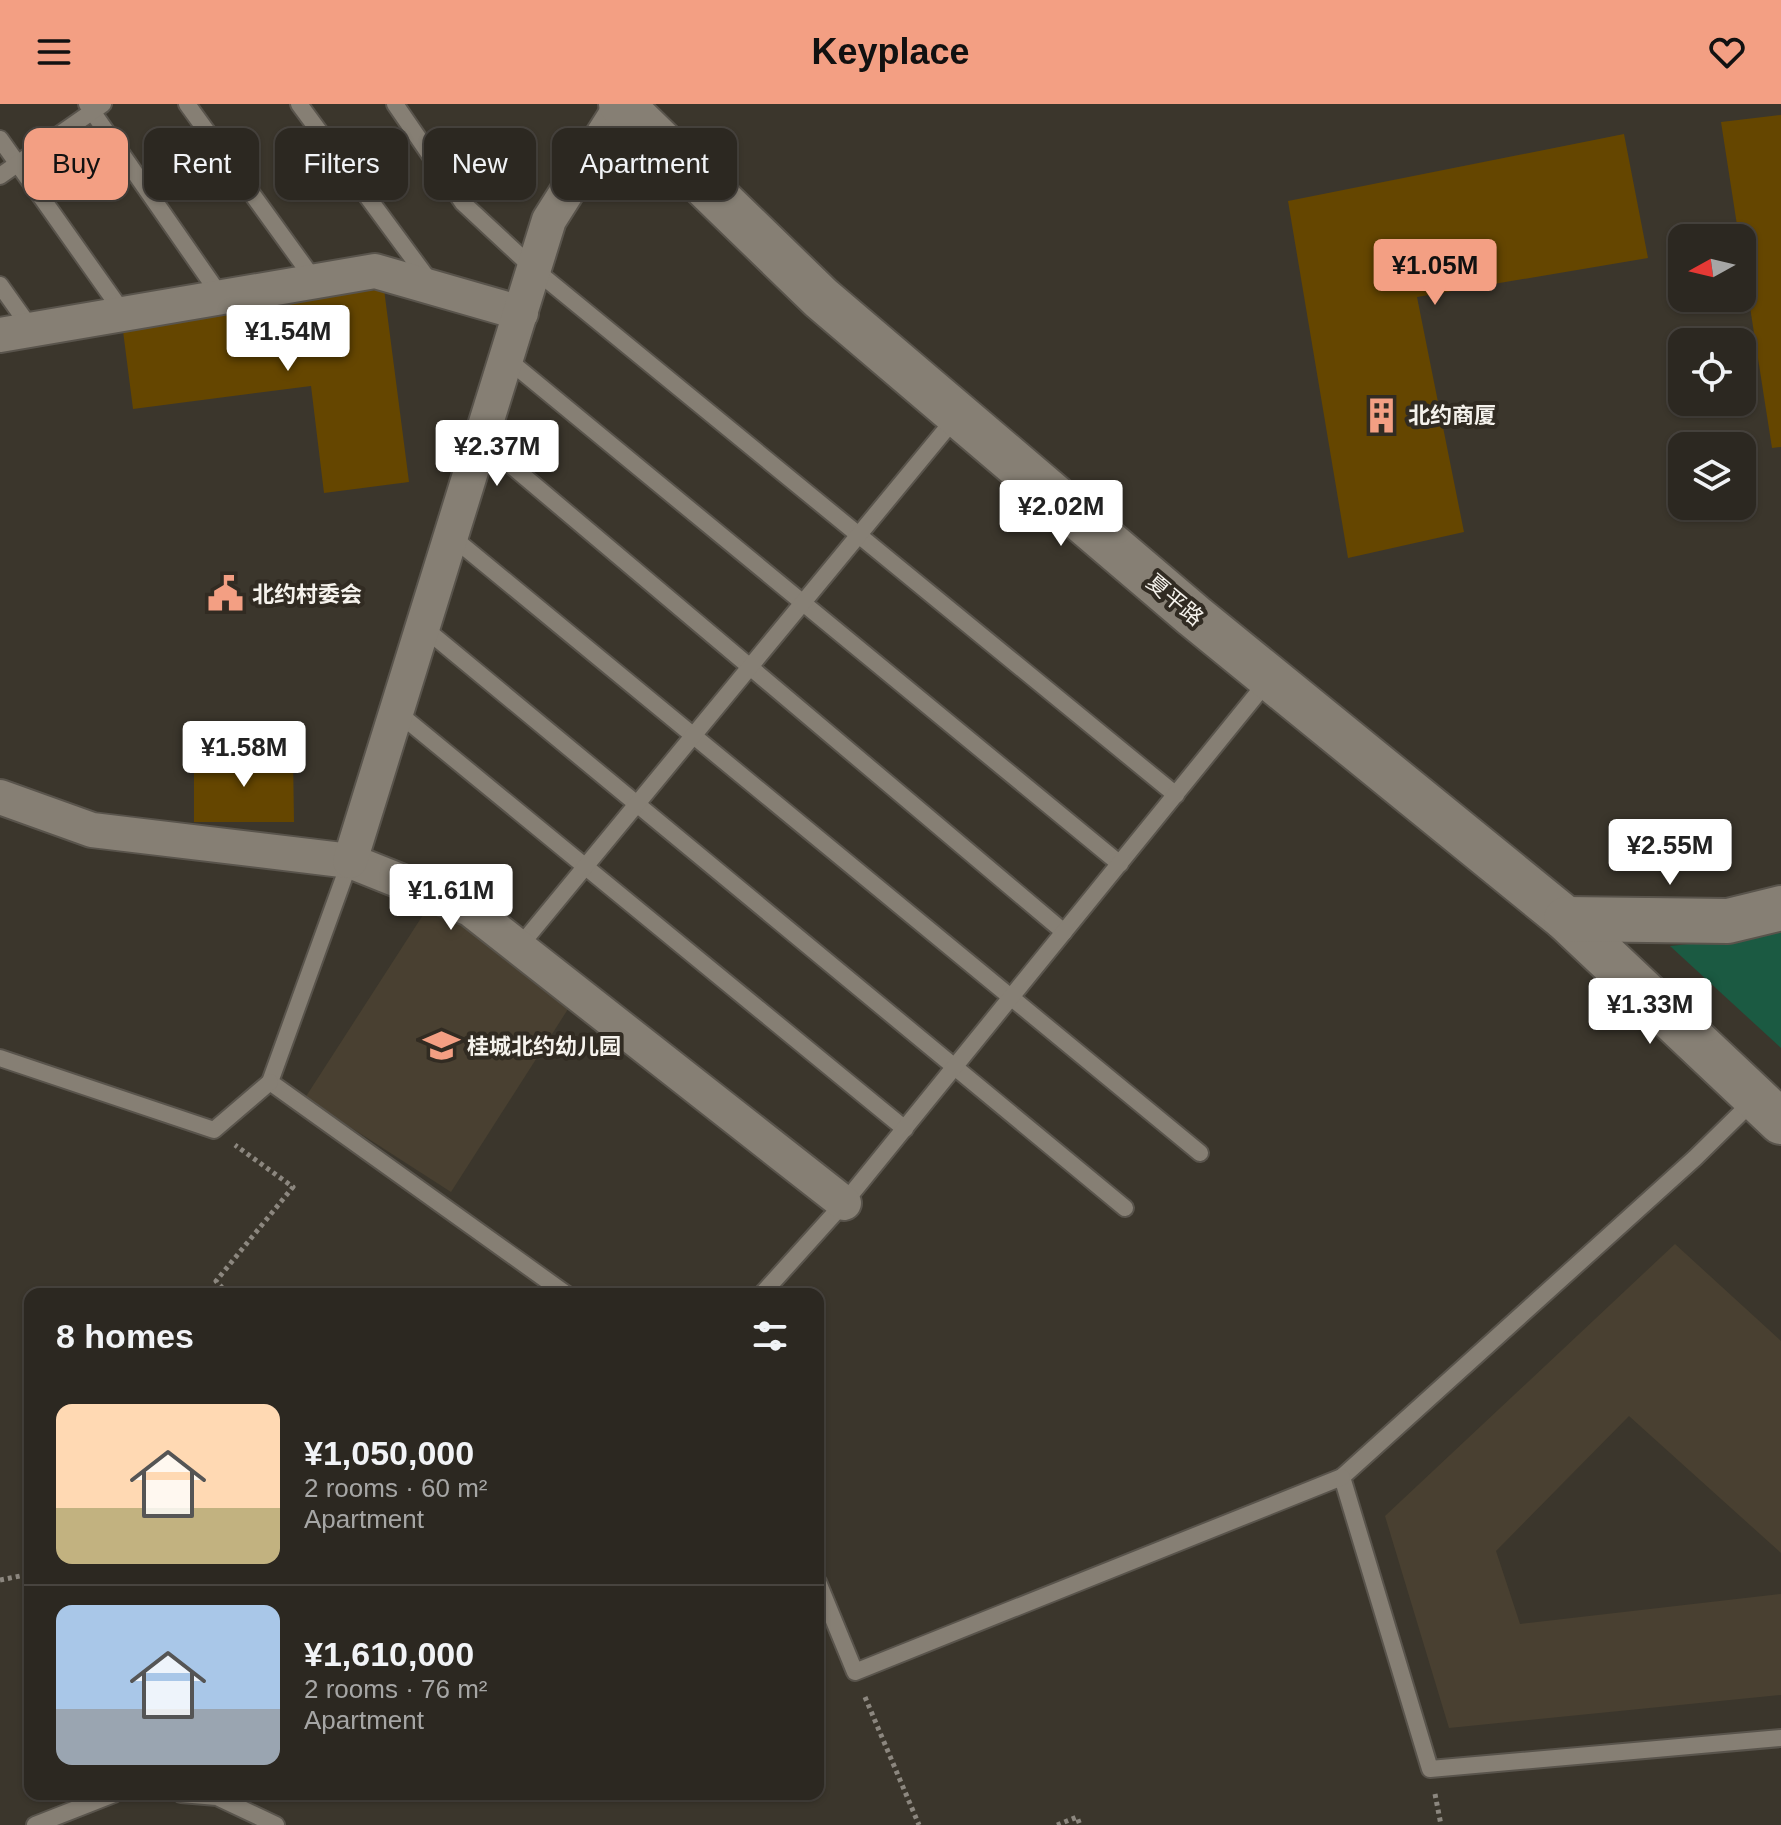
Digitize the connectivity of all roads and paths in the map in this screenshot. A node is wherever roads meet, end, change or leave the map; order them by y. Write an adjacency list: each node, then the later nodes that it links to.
1 (187, 104): 10 (lane)
2 (299, 104): 12 (lane)
3 (395, 104): 9 (lane)
4 (622, 104): 9 (street); 18 (main road, 夏平路)
5 (94, 107): 7 (lane); 13 (lane)
6 (0, 139): 7 (lane)
7 (17, 164): 8 (lane); 15 (lane)
8 (0, 176)
9 (534, 269): 14 (street); 20 (lane)
10 (316, 282): 12 (street); 13 (street)
11 (0, 285): 16 (lane)
12 (436, 289): 14 (street)
13 (222, 298): 15 (street)
14 (521, 313): 17 (street)
15 (125, 314): 16 (street)
16 (16, 332)
17 (507, 359): 19 (street); 22 (lane)
18 (958, 415): 20 (lane); 25 (main road, 夏平路)
19 (481, 440): 21 (street); 24 (lane)
20 (859, 534): 22 (lane); 28 (lane)
21 (451, 536): 23 (street); 27 (lane)
22 (803, 603): 24 (lane); 32 (lane)
23 (423, 627): 26 (street); 30 (lane)
24 (749, 667): 27 (lane); 36 (lane)
25 (1270, 678): 28 (lane); 35 (main road, 夏平路)
26 (397, 712): 31 (street); 33 (lane)
27 (693, 735): 30 (lane); 38 (lane)
28 (1176, 795): 32 (lane)
29 (0, 797): 31 (street)
30 (636, 804): 33 (lane); 40 (lane)
31 (350, 861): 37 (street); 41 (lane)
32 (1120, 864): 36 (lane)
33 (585, 866): 37 (lane); 43 (lane)
34 (1781, 908): 35 (main road)
35 (1566, 919): 42 (main road, 夏平路)
36 (1064, 932): 38 (lane)
37 (519, 947): 46 (street)
38 (1012, 997): 40 (lane); 45 (lane)
39 (0, 1058): 44 (lane)
40 (955, 1067): 43 (lane); 47 (lane)
41 (270, 1082): 44 (lane); 49 (lane)
42 (1768, 1110): 51 (lane)
43 (905, 1129): 46 (lane)
44 (214, 1130): 48 (path)
45 (1200, 1153)
46 (844, 1203): 50 (lane)
47 (1125, 1208)
48 (222, 1288)
49 (558, 1288)
50 (767, 1288)
51 (1342, 1477): 55 (lane); 56 (lane)
52 (24, 1575): 53 (path)
53 (0, 1580)
54 (824, 1597): 55 (lane)
55 (855, 1672): 61 (path)
56 (1781, 1738)
57 (99, 1800): 59 (lane)
58 (223, 1800): 60 (lane)
59 (35, 1825)
60 (276, 1825)
61 (919, 1825)
62 (1057, 1825): 63 (path)
63 (1080, 1825)

